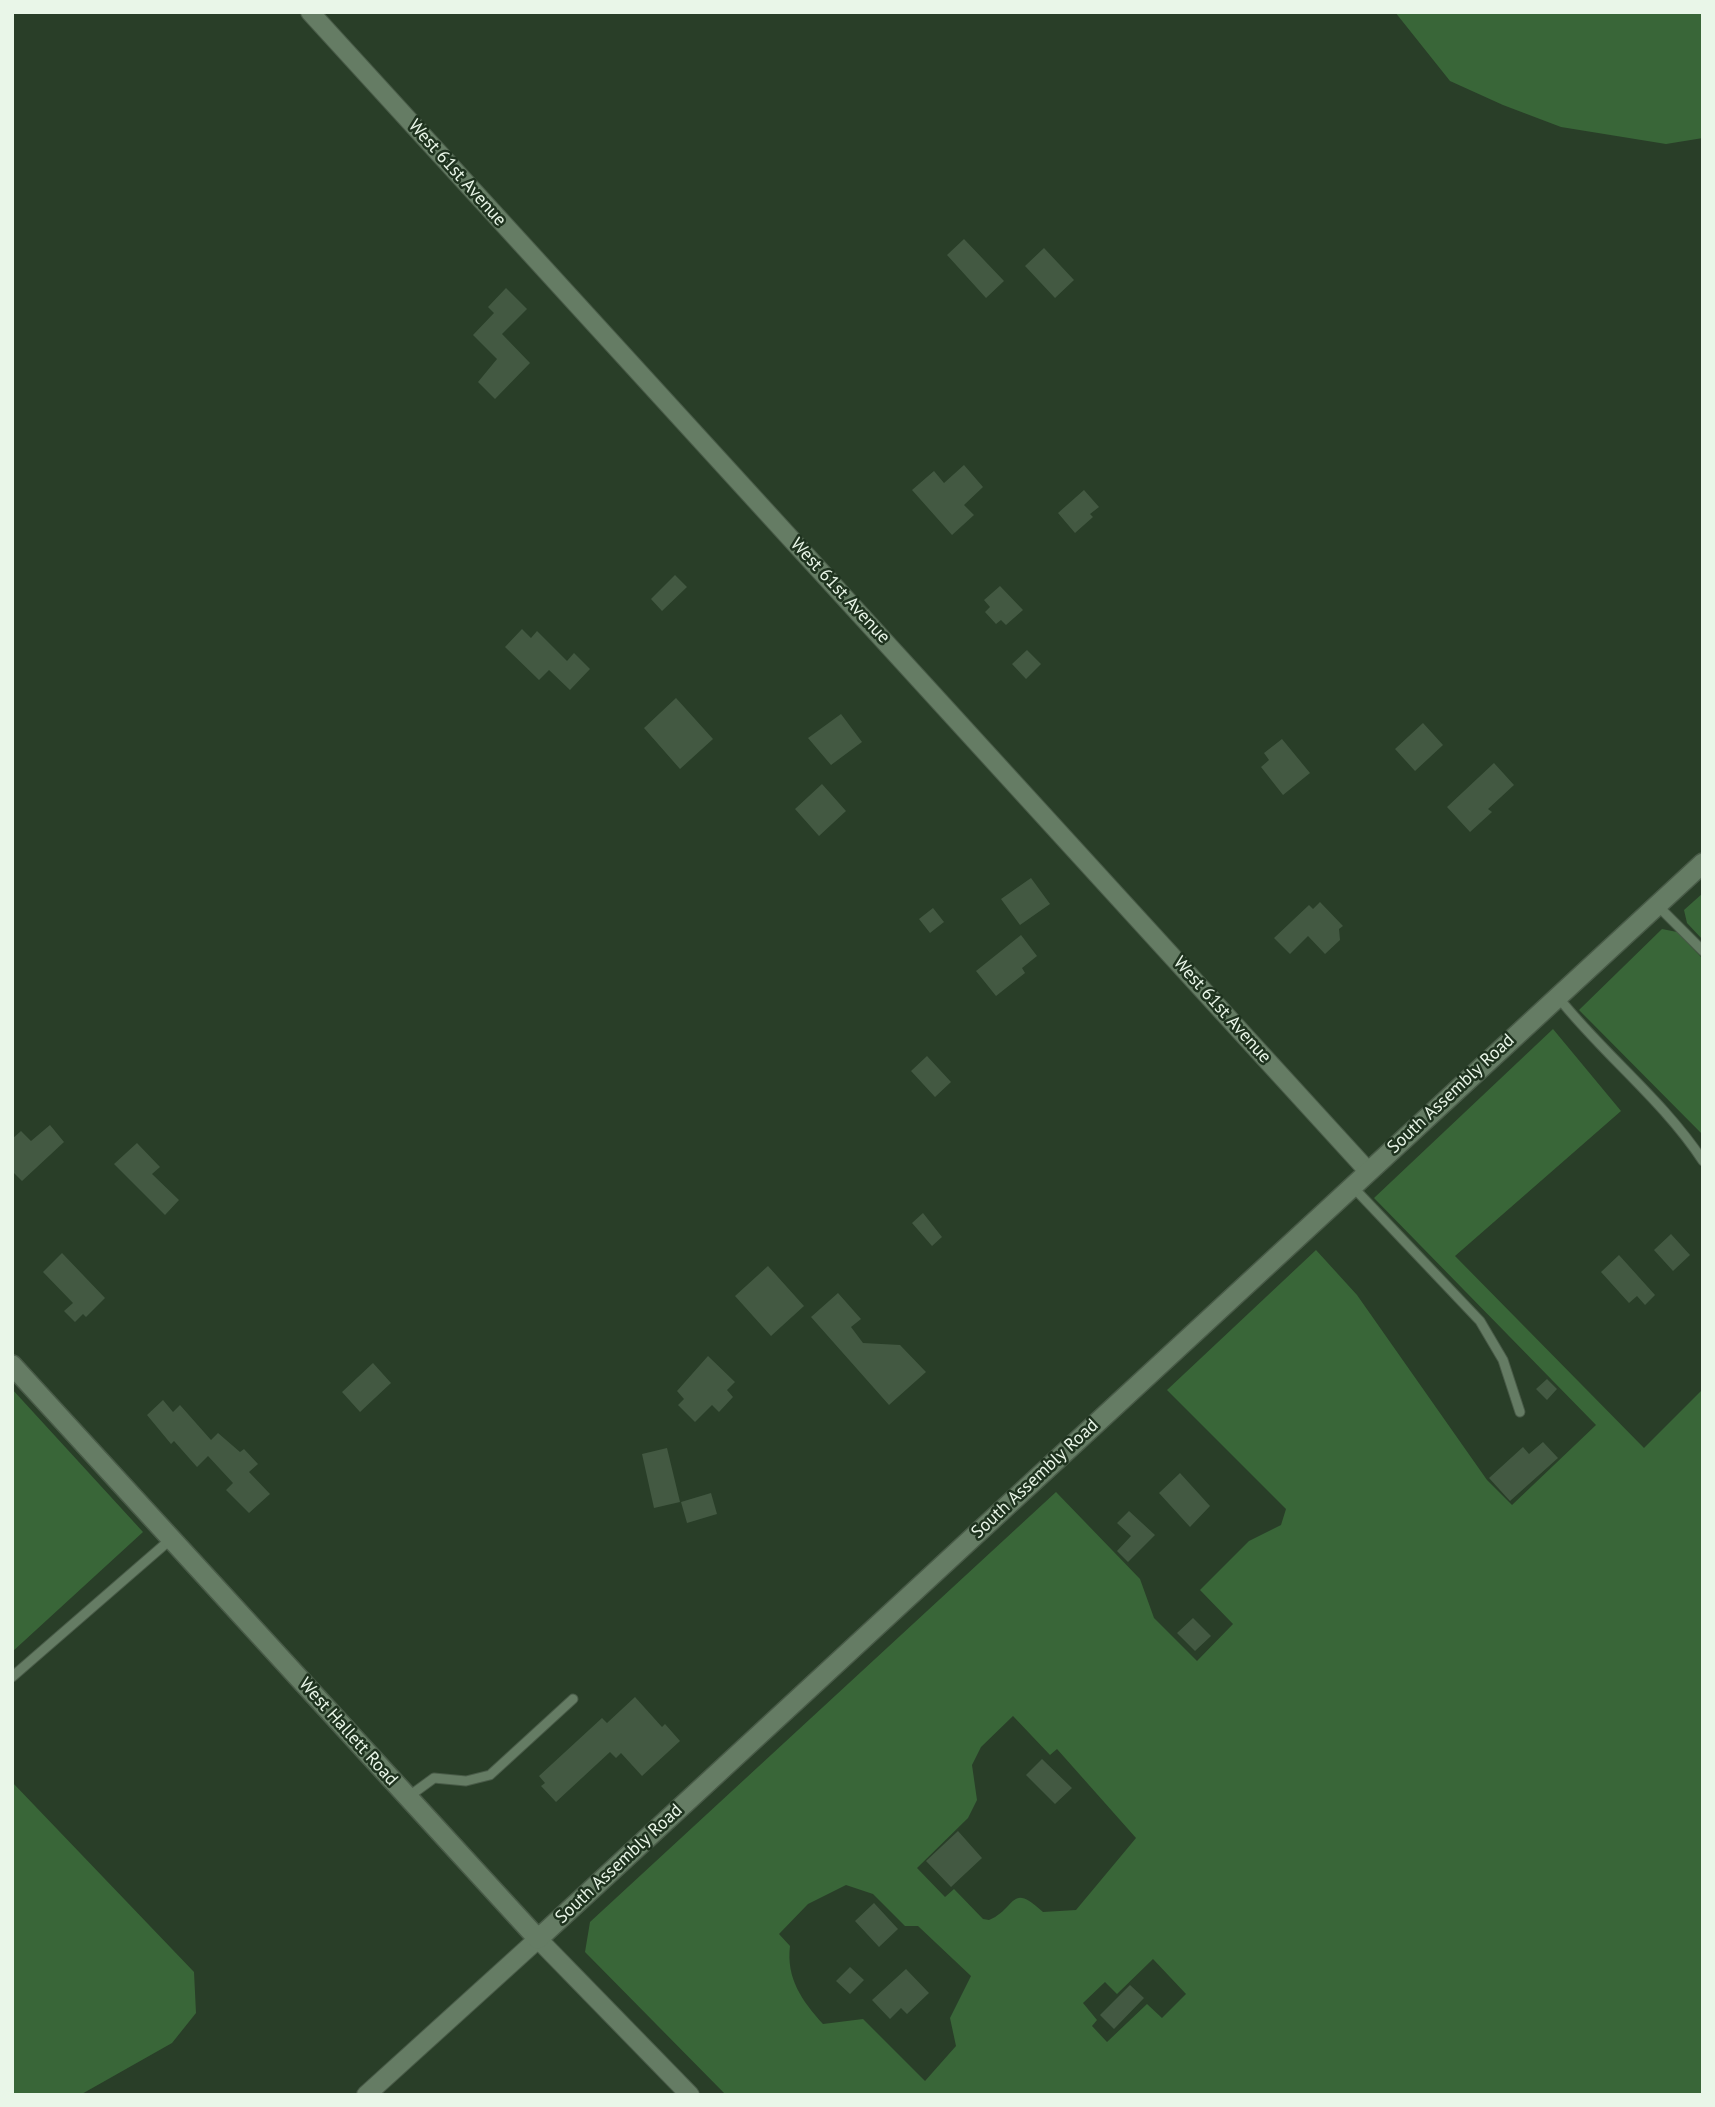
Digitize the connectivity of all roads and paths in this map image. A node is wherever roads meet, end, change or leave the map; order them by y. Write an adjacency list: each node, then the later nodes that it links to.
1 (310, 12): 7 (street, West 61st Avenue)
2 (1703, 863): 3 (street, South Assembly Road)
3 (1657, 905): 4 (lane); 5 (street, South Assembly Road)
4 (1703, 951)
5 (1558, 997): 6 (lane); 7 (street, South Assembly Road)
6 (1703, 1161)
7 (1368, 1171): 8 (street, South Assembly Road)
8 (1352, 1186): 10 (lane); 15 (street, South Assembly Road)
9 (12, 1365): 11 (street, West Hallett Road)
10 (1520, 1412)
11 (171, 1539): 12 (lane); 14 (street, West Hallett Road)
12 (12, 1677)
13 (573, 1699): 14 (lane)
14 (408, 1797): 15 (street, West Hallett Road)
15 (538, 1939): 16 (street, South Assembly Road); 17 (street, West Hallett Road)
16 (366, 2095)
17 (690, 2095)

